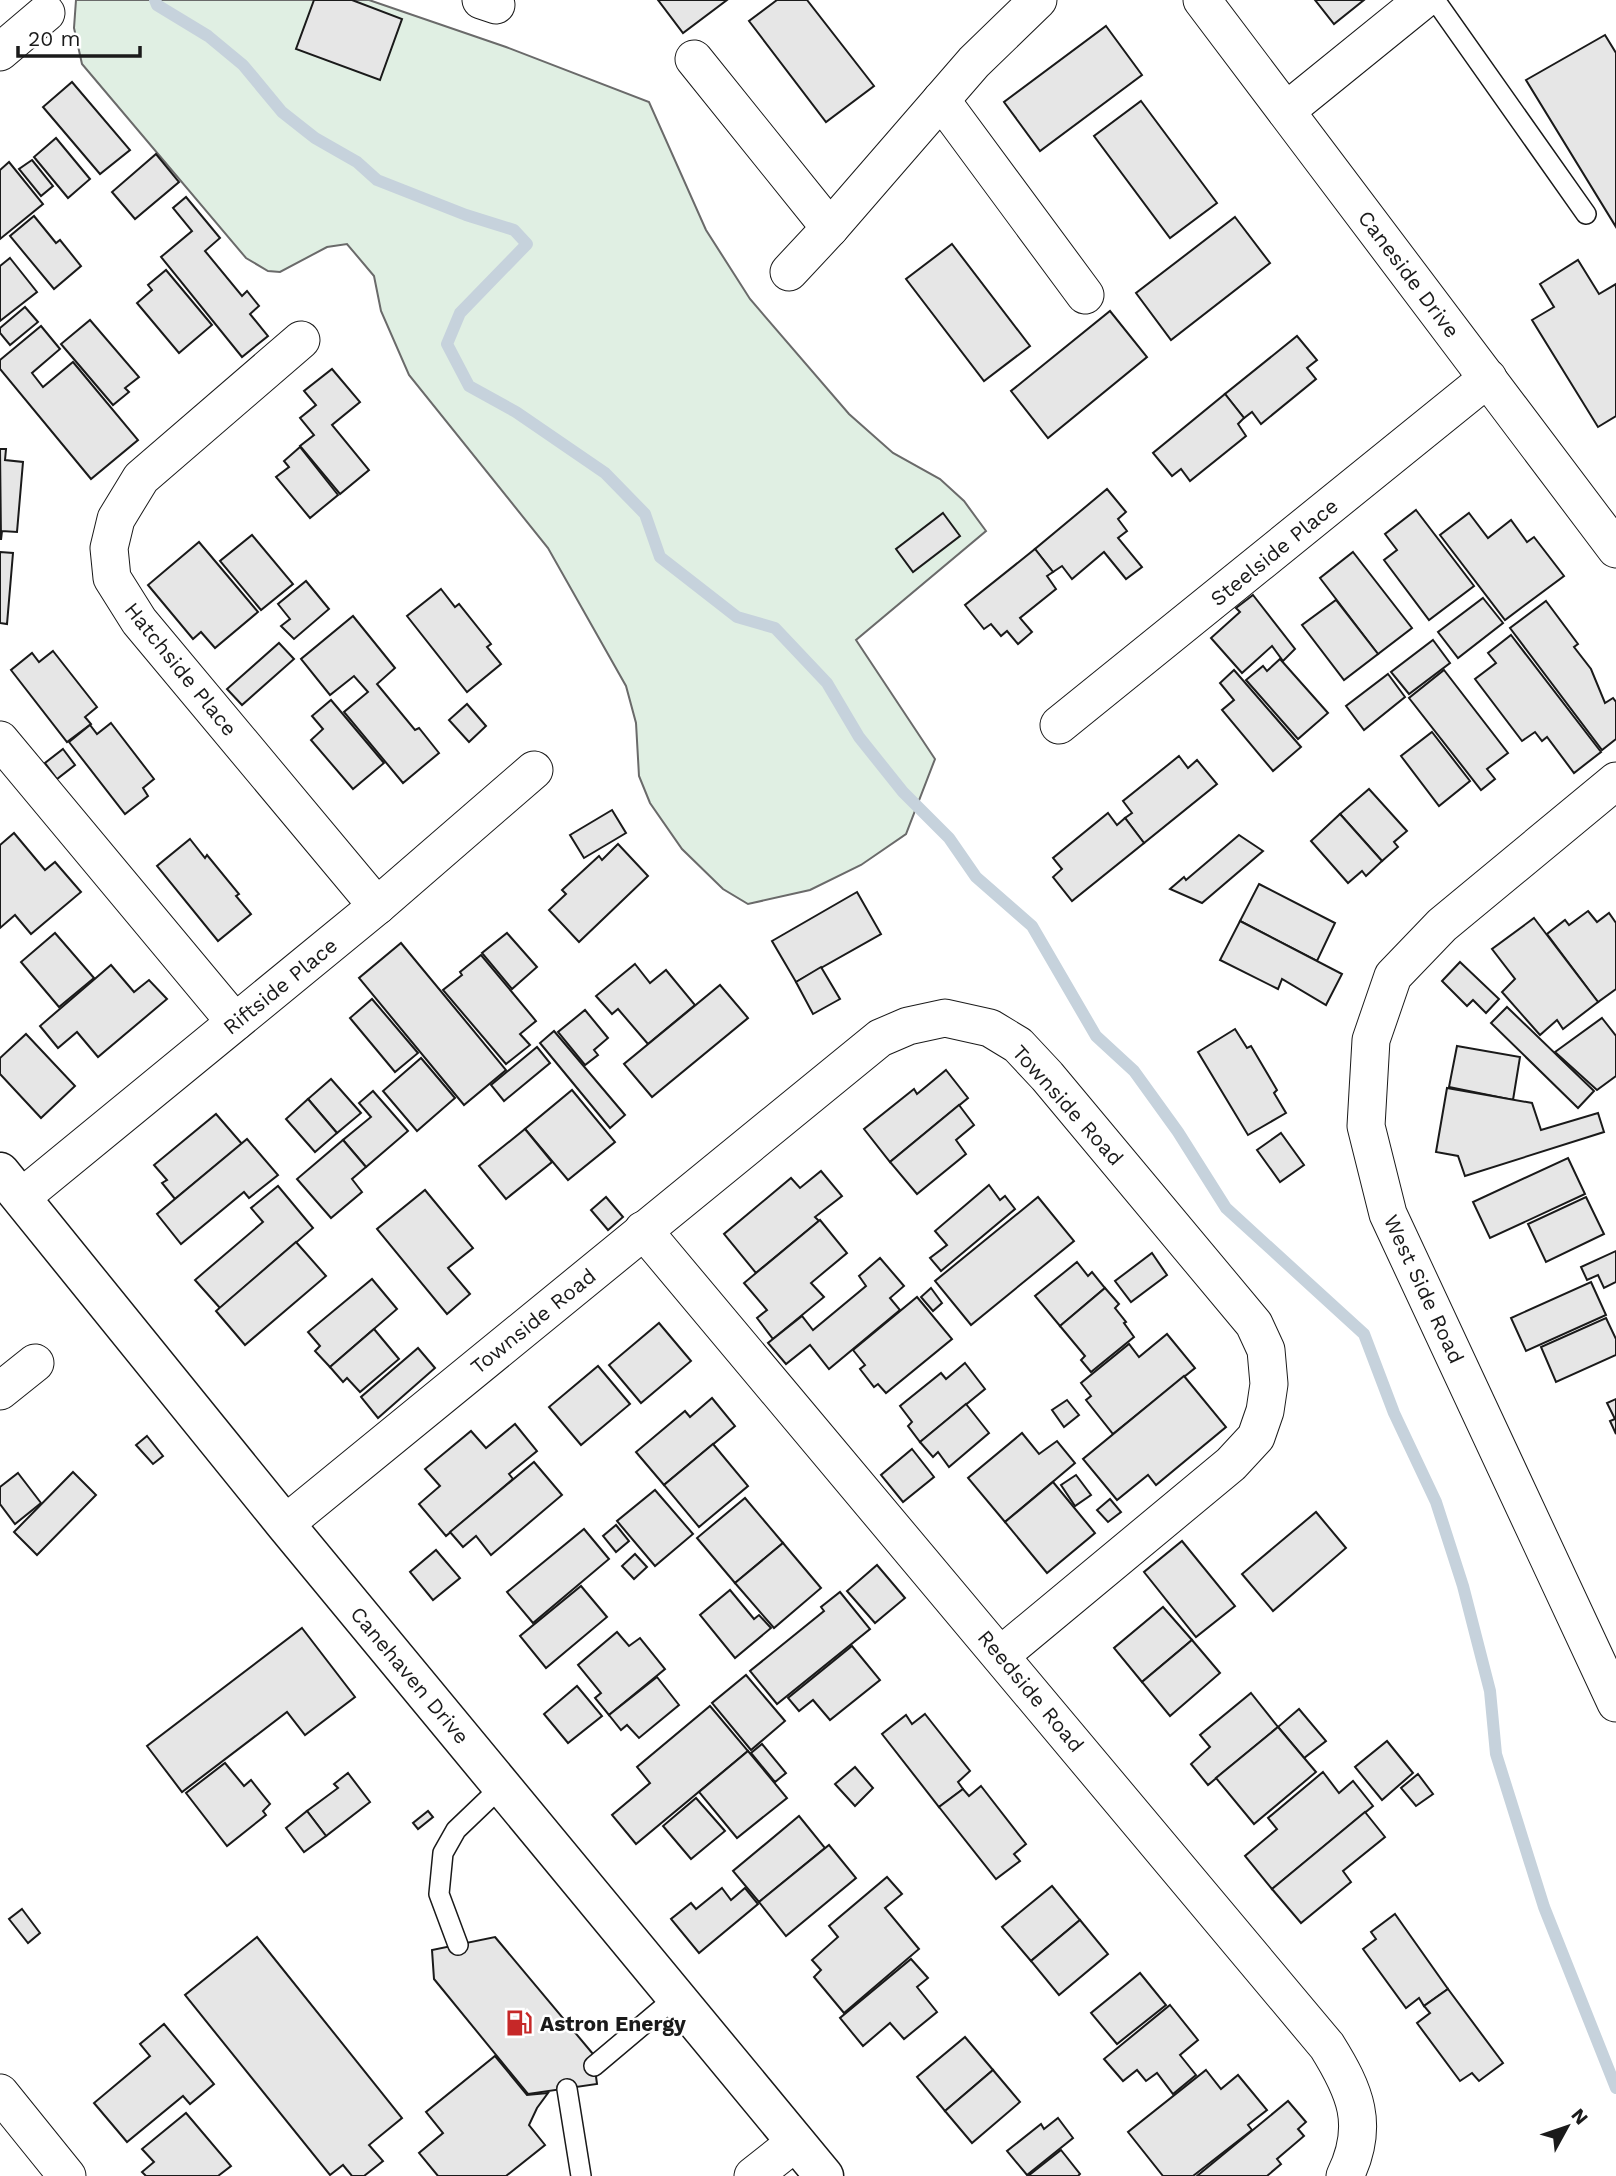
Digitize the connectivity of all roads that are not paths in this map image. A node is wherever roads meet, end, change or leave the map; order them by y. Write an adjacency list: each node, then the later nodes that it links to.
1 (1038, 0): 8 (street)
2 (1202, 0): 9 (street, Caneside Drive)
3 (1423, 0): 9 (street)
4 (1435, 0): 10 (lane)
5 (46, 13): 6 (street)
6 (0, 52)
7 (694, 59): 11 (street)
8 (940, 100): 11 (street); 13 (street)
9 (1286, 111): 15 (street, Caneside Drive)
10 (1586, 214)
11 (830, 228): 12 (street)
12 (789, 272)
13 (1085, 295)
14 (302, 340): 21 (street, Hatchside Place)
15 (1488, 378): 16 (street, Caneside Drive); 17 (street, Steelside Place)
16 (1616, 548)
17 (1059, 725)
18 (0, 740): 22 (street)
19 (534, 770): 21 (street, Riftside Place)
20 (1616, 781): 29 (street, West Side Road)
21 (377, 906): 22 (street, Riftside Place)
22 (235, 1022): 23 (street, Riftside Place)
23 (11, 1185): 27 (street, Canehaven Drive)
24 (643, 1230): 27 (street, Townside Road); 28 (street, Reedside Road); 28 (street, Townside Road)
25 (35, 1363): 26 (street)
26 (0, 1391)
27 (285, 1524): 30 (street, Canehaven Drive)
28 (1001, 1655): 41 (street, Reedside Road)
29 (1616, 1703)
30 (502, 1786): 31 (lane); 32 (street, Canehaven Drive)
31 (458, 1945)
32 (676, 1997): 33 (lane); 36 (street, Canehaven Drive)
33 (594, 2066)
34 (567, 2089): 38 (lane)
35 (5, 2109): 37 (street)
36 (796, 2142): 39 (street); 40 (street, Canehaven Drive)
37 (67, 2176)
38 (581, 2176)
39 (753, 2176)
40 (824, 2176)
41 (1345, 2176)

